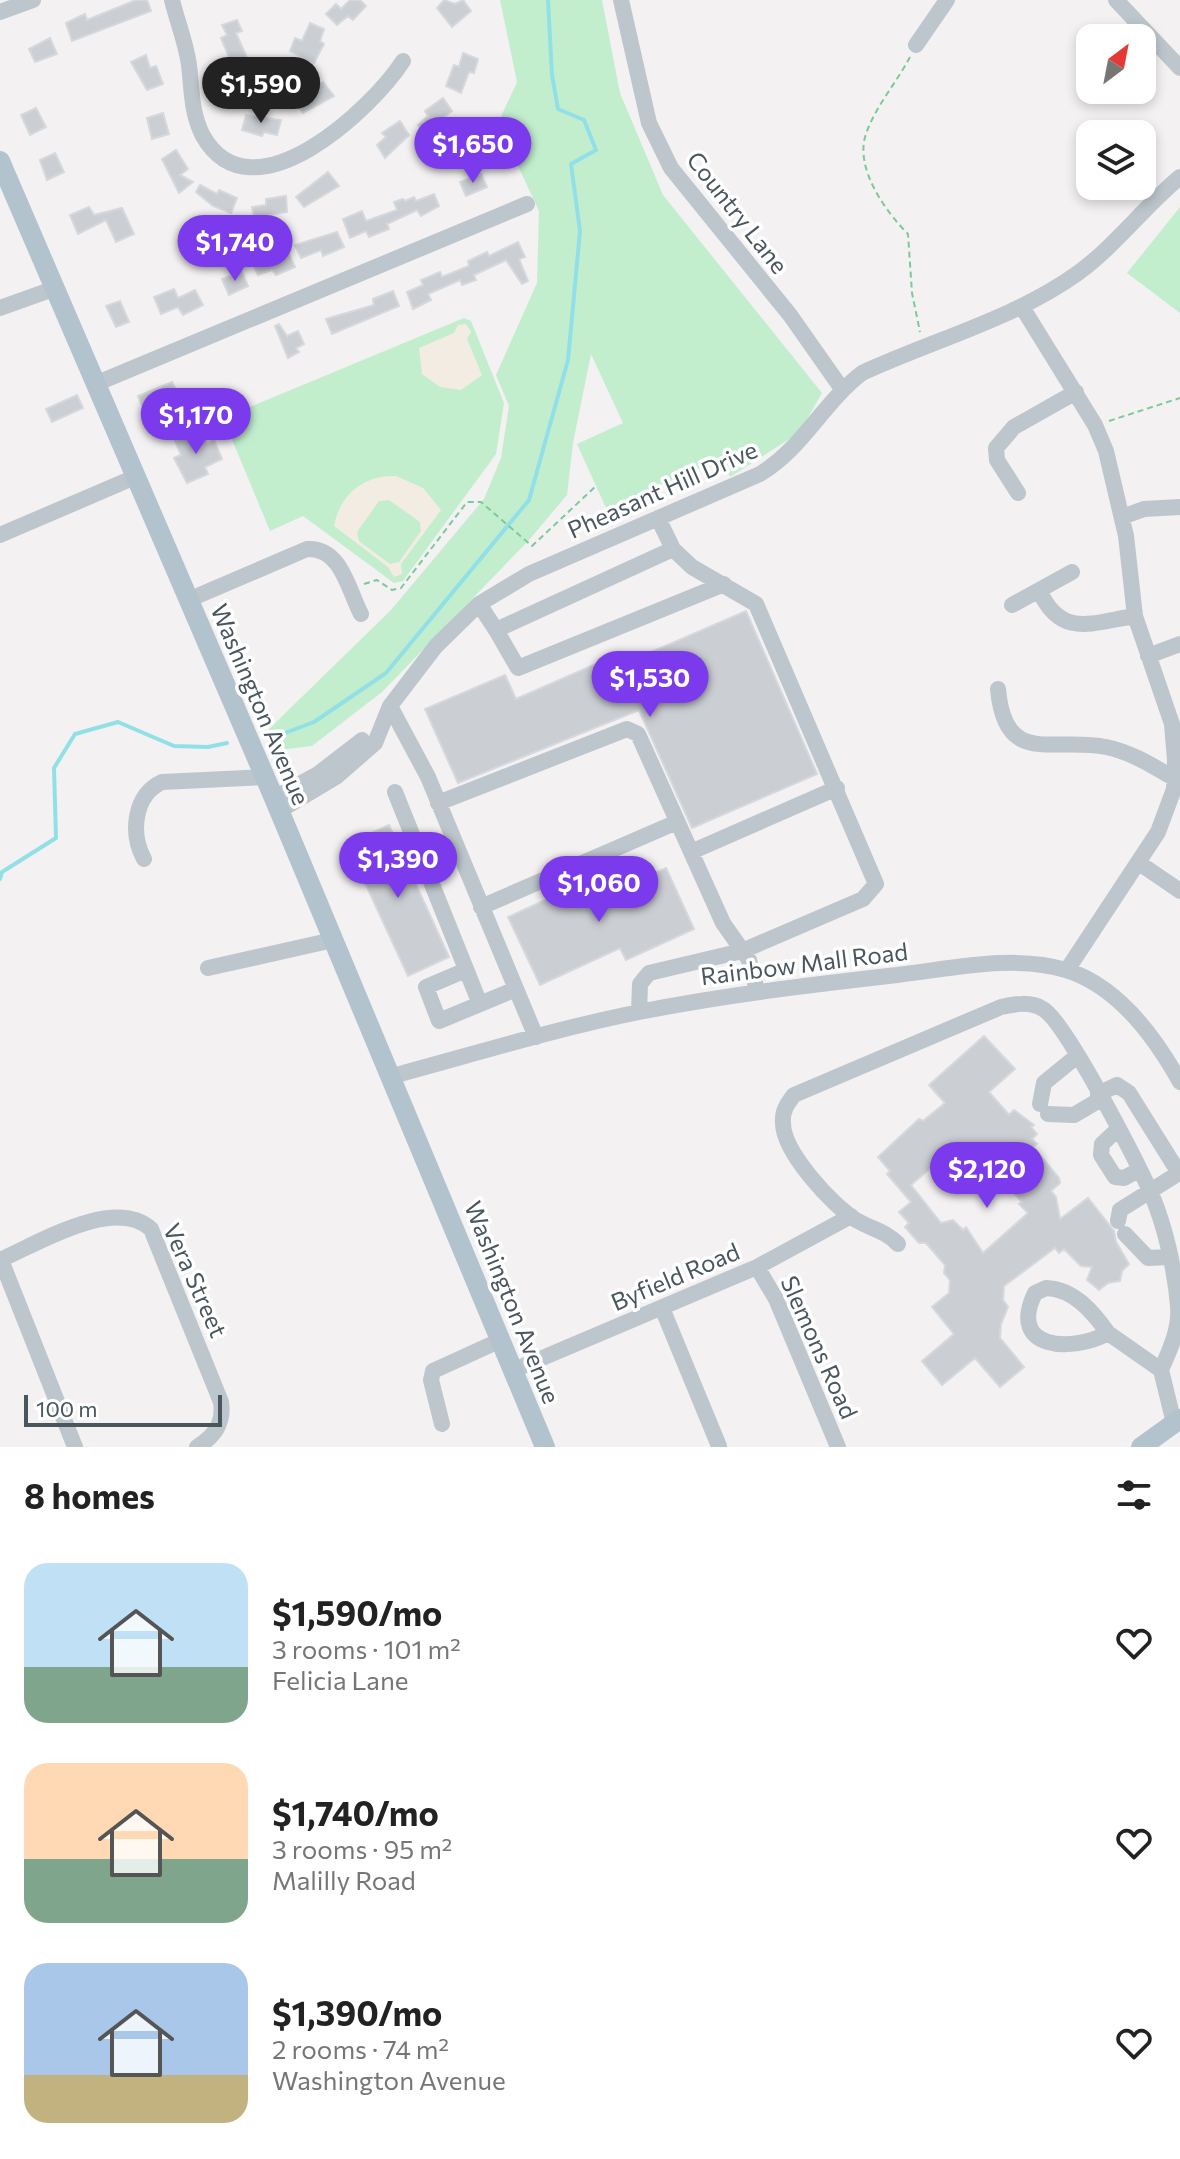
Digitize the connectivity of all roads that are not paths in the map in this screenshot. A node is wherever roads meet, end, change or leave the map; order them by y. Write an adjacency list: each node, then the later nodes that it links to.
1 (33, 0): 6 (street)
2 (172, 0): 8 (street)
3 (621, 0): 17 (street, Country Lane)
4 (947, 0): 7 (street)
5 (1116, 0): 9 (street)
6 (0, 12)
7 (916, 45)
8 (403, 61)
9 (1180, 68)
10 (0, 161): 13 (main road, Washington Avenue)
11 (1180, 177): 14 (street, Pheasant Hill Drive)
12 (527, 204): 16 (street)
13 (53, 289): 15 (street); 16 (main road, Washington Avenue)
14 (1022, 307): 17 (street, Pheasant Hill Drive); 18 (street)
15 (0, 308)
16 (95, 384): 19 (main road, Washington Avenue)
17 (842, 389): 23 (street, Pheasant Hill Drive)
18 (1076, 392): 20 (street); 22 (street)
19 (135, 477): 24 (street); 29 (main road, Washington Avenue)
20 (1018, 493)
21 (1180, 507): 22 (street)
22 (1122, 517): 33 (street)
23 (658, 518): 25 (street); 30 (street, Pheasant Hill Drive)
24 (0, 535)
25 (673, 549): 27 (street); 34 (street)
26 (1072, 572): 28 (street)
27 (724, 584): 34 (street); 41 (street)
28 (1040, 592): 31 (street); 33 (street)
29 (188, 600): 32 (street); 39 (main road, Washington Avenue)
30 (479, 604): 34 (street); 38 (street, Pheasant Hill Drive)
31 (1012, 605)
32 (361, 614)
33 (1135, 616): 36 (street)
34 (496, 630)
35 (1180, 644): 36 (street)
36 (1148, 656): 40 (street)
37 (998, 689): 40 (street)
38 (390, 706): 43 (street); 44 (street, Pheasant Hill Drive)
39 (265, 777): 44 (main road, Washington Avenue); 47 (street)
40 (1176, 787): 48 (street)
41 (837, 788): 46 (street); 52 (street)
42 (395, 792): 54 (street)
43 (438, 803): 45 (street); 50 (street)
44 (277, 804): 51 (main road, Washington Avenue)
45 (677, 822): 46 (street); 50 (street)
46 (691, 852): 52 (street)
47 (144, 859)
48 (1139, 863): 49 (street); 55 (street)
49 (1180, 891)
50 (481, 907): 56 (street)
51 (333, 940): 53 (street); 62 (main road, Washington Avenue)
52 (742, 951): 57 (street); 59 (street)
53 (208, 968)
54 (466, 970): 58 (street); 58 (street)
55 (1067, 970): 57 (street, Rainbow Mall Road); 63 (street, Rainbow Mall Road)
56 (516, 989): 58 (street); 60 (street)
57 (757, 991): 59 (street, Rainbow Mall Road)
58 (480, 1004)
59 (639, 1012): 60 (street, Rainbow Mall Road)
60 (536, 1037): 62 (street, Rainbow Mall Road)
61 (1077, 1056): 64 (street); 64 (street); 68 (street)
62 (392, 1076): 75 (main road, Washington Avenue)
63 (1180, 1082)
64 (1099, 1097): 65 (street); 67 (street)
65 (1117, 1130): 66 (street); 66 (street)
66 (1139, 1170): 67 (street)
67 (1151, 1193): 70 (street); 70 (street)
68 (851, 1216): 69 (street); 72 (street, Byfield Road)
69 (898, 1244)
70 (1169, 1257): 77 (street)
71 (0, 1260): 81 (street); 82 (street, Vera Street)
72 (757, 1267): 73 (street, Byfield Road); 84 (street, Slemons Road)
73 (662, 1308): 76 (street, Byfield Road); 80 (street)
74 (1108, 1333): 74 (street); 77 (street)
75 (501, 1340): 76 (main road, Washington Avenue); 79 (street)
76 (514, 1370): 83 (main road, Washington Avenue)
77 (1161, 1370): 78 (street)
78 (1177, 1421): 85 (main road)
79 (442, 1424)
80 (719, 1446)
81 (75, 1447)
82 (197, 1447)
83 (545, 1447)
84 (838, 1447)
85 (1141, 1447)

